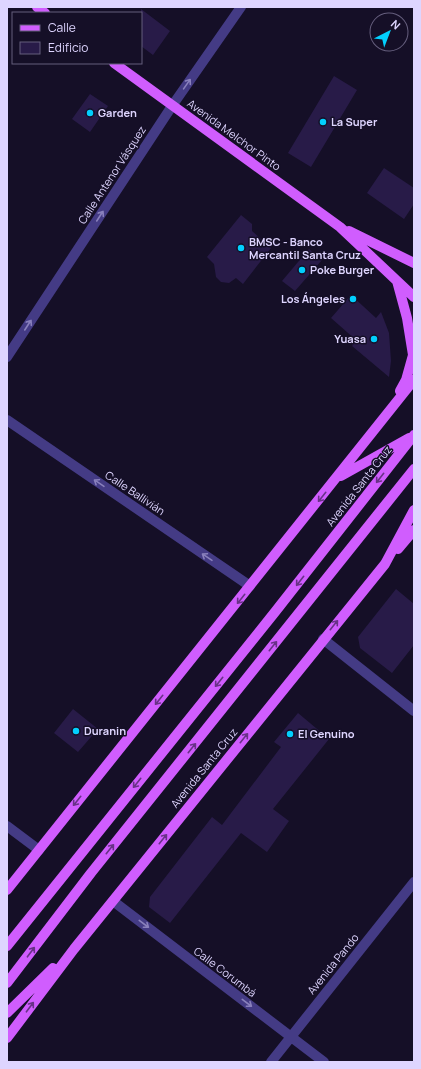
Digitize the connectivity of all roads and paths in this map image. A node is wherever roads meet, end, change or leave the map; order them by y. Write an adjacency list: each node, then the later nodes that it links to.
1 (241, 7): 3 (street, Calle Antenor Vásquez, one-way to 1)
2 (115, 64): 3 (main road, Avenida Melchor Pinto)
3 (172, 106): 4 (main road, Avenida Melchor Pinto); 8 (street, Calle Antenor Vásquez, one-way to 3)
4 (340, 226): 5 (main road, Avenida Melchor Pinto); 6 (main road, Avenida Melchor Pinto)
5 (412, 260)
6 (398, 282): 7 (main road, Avenida Melchor Pinto); 10 (main road)
7 (414, 296)
8 (7, 357)
9 (414, 380): 10 (main road, Avenida Santa Cruz)
10 (389, 411): 14 (main road, Avenida Santa Cruz)
11 (7, 420): 18 (street, Calle Ballivián, one-way to 11)
12 (414, 435): 14 (main road); 26 (main road, Avenida Santa Cruz, one-way to 26)
13 (414, 469): 30 (main road, Avenida Santa Cruz, one-way to 13)
14 (336, 478): 18 (main road, Avenida Santa Cruz, one-way to 18)
15 (414, 510): 17 (main road, Avenida Santa Cruz)
16 (414, 530): 17 (main road)
17 (385, 564): 19 (main road, Avenida Santa Cruz, one-way to 17)
18 (250, 586): 22 (main road, Avenida Santa Cruz, one-way to 22)
19 (323, 639): 20 (street); 25 (main road, Avenida Santa Cruz, one-way to 19)
20 (414, 711)
21 (7, 826): 22 (street)
22 (39, 850): 24 (main road, Avenida Santa Cruz)
23 (414, 882): 32 (street, Avenida Pando)
24 (7, 890)
25 (113, 900): 29 (main road, Avenida Santa Cruz); 32 (street, Calle Corumbá, one-way to 32)
26 (23, 926): 27 (main road); 28 (main road, Avenida Santa Cruz)
27 (7, 939)
28 (7, 946)
29 (74, 949): 31 (main road); 33 (main road, Avenida Santa Cruz, one-way to 29)
30 (7, 983)
31 (7, 1013)
32 (290, 1037): 34 (street, Avenida Pando); 35 (street, Calle Corumbá)
33 (7, 1038)
34 (271, 1062)
35 (324, 1062)

